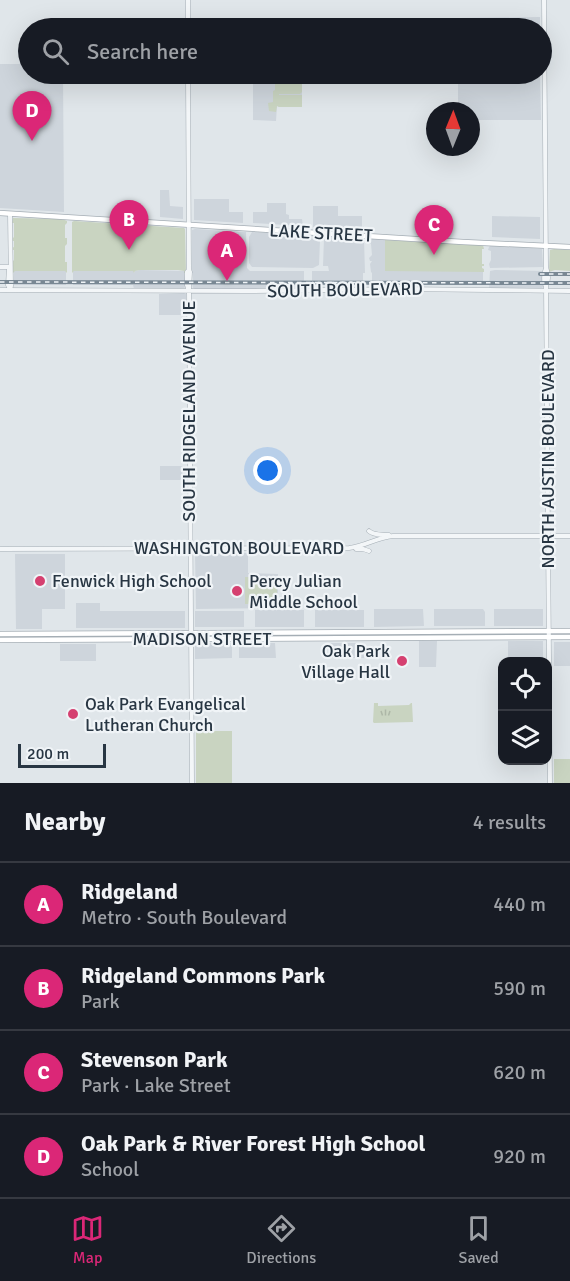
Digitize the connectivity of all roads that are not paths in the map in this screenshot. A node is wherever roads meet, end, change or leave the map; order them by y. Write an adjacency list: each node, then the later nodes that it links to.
1 (188, 0): 3 (street)
2 (544, 0): 4 (street, NORTH AUSTIN BOULEVARD)
3 (188, 18)
4 (544, 18)
5 (188, 84): 9 (street, SOUTH RIDGELAND AVENUE)
6 (545, 84): 10 (street, NORTH AUSTIN BOULEVARD)
7 (0, 213): 8 (main road, LAKE STREET)
8 (10, 214): 9 (main road, LAKE STREET); 13 (street)
9 (189, 225): 10 (main road, LAKE STREET); 17 (street, SOUTH RIDGELAND AVENUE)
10 (546, 246): 11 (main road, LAKE STREET); 14 (street, NORTH AUSTIN BOULEVARD)
11 (570, 247)
12 (0, 267): 13 (street)
13 (10, 267): 16 (street)
14 (546, 289): 17 (street, SOUTH BOULEVARD); 18 (street, SOUTH BOULEVARD); 21 (street, NORTH AUSTIN BOULEVARD)
15 (0, 290): 16 (street, SOUTH BOULEVARD)
16 (10, 290): 17 (street, SOUTH BOULEVARD)
17 (189, 291): 25 (street, SOUTH RIDGELAND AVENUE)
18 (570, 291)
19 (369, 531): 20 (street)
20 (393, 536): 21 (street, WASHINGTON BOULEVARD); 23 (street, WASHINGTON BOULEVARD)
21 (548, 536): 22 (street, WASHINGTON BOULEVARD); 29 (street, NORTH AUSTIN BOULEVARD)
22 (570, 536)
23 (349, 548): 25 (street, WASHINGTON BOULEVARD); 26 (street)
24 (0, 549): 25 (street, WASHINGTON BOULEVARD)
25 (190, 549): 30 (street, SOUTH RIDGELAND AVENUE)
26 (369, 551)
27 (570, 631): 29 (main road)
28 (0, 634): 30 (main road, MADISON STREET)
29 (549, 634): 30 (main road, MADISON STREET); 31 (main road); 34 (street, NORTH AUSTIN BOULEVARD)
30 (190, 636): 32 (main road, MADISON STREET); 33 (street, SOUTH RIDGELAND AVENUE)
31 (570, 637)
32 (0, 640)
33 (192, 783)
34 (550, 783)

